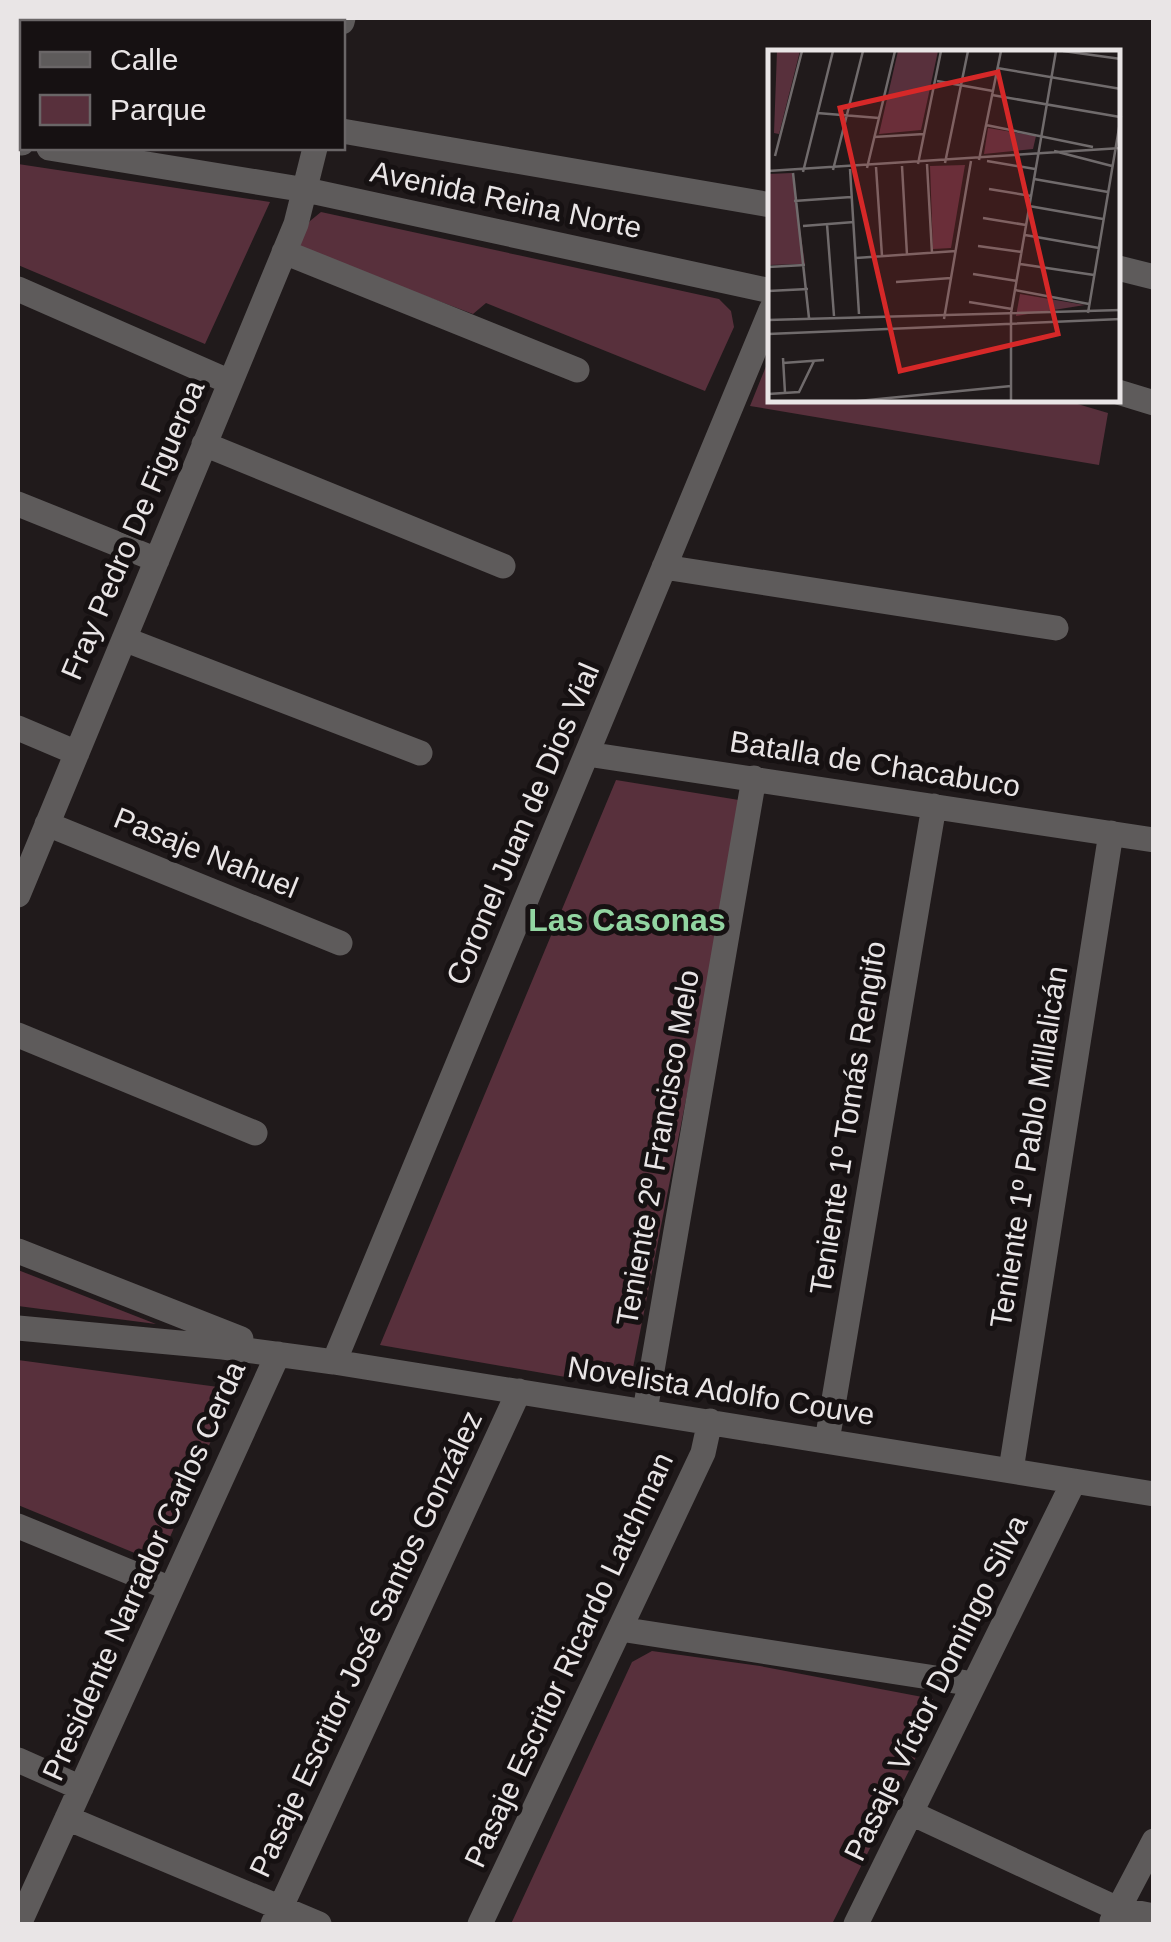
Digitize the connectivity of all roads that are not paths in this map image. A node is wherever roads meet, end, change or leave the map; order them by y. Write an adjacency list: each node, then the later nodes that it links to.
1 (345, 132): 5 (street, Avenida Reina Norte)
2 (61, 150): 4 (street, Avenida Reina Norte)
3 (315, 150): 4 (street, Fray Pedro De Figueroa)
4 (306, 190): 6 (street, Fray Pedro De Figueroa); 10 (street, Avenida Reina Norte)
5 (768, 204)
6 (284, 252): 12 (street); 13 (street, Fray Pedro De Figueroa)
7 (1121, 269): 8 (street)
8 (1154, 277)
9 (18, 289): 13 (street)
10 (768, 290)
11 (768, 317): 20 (street, Coronel Juan de Dios Vial)
12 (576, 370)
13 (230, 382): 16 (street, Fray Pedro De Figueroa)
14 (1121, 393): 15 (street)
15 (1154, 402)
16 (204, 444): 18 (street, Fray Pedro De Figueroa); 19 (street)
17 (18, 504): 18 (street)
18 (157, 560): 22 (street, Fray Pedro De Figueroa)
19 (503, 566)
20 (664, 568): 21 (street); 26 (street, Coronel Juan de Dios Vial)
21 (1056, 628)
22 (124, 639): 24 (street, Fray Pedro De Figueroa); 25 (street)
23 (18, 728): 24 (street)
24 (76, 753): 29 (street, Fray Pedro De Figueroa)
25 (420, 754)
26 (587, 754): 27 (street, Batalla de Chacabuco); 39 (street, Coronel Juan de Dios Vial)
27 (754, 778): 28 (street, Batalla de Chacabuco); 41 (street, Teniente 2º Francisco Melo)
28 (934, 806): 30 (street, Batalla de Chacabuco); 43 (street, Teniente 1º Tomás Rengifo)
29 (47, 824): 32 (street, Fray Pedro De Figueroa); 33 (street, Pasaje Nahuel)
30 (1111, 833): 31 (street, Batalla de Chacabuco); 44 (street, Teniente 1º Pablo Millalicán)
31 (1154, 840)
32 (18, 895)
33 (340, 943)
34 (18, 1035): 35 (street)
35 (255, 1133)
36 (18, 1252): 38 (street)
37 (18, 1328): 38 (street)
38 (278, 1354): 39 (street, Novelista Adolfo Couve); 48 (street, Presidente Narrador Carlos Cerda)
39 (334, 1362): 40 (street, Novelista Adolfo Couve)
40 (519, 1391): 41 (street, Novelista Adolfo Couve); 56 (street, Pasaje Escritor José Santos González)
41 (646, 1411): 42 (street, Novelista Adolfo Couve)
42 (710, 1422): 43 (street, Novelista Adolfo Couve); 49 (street, Pasaje Escritor Ricardo Latchman)
43 (828, 1440): 44 (street, Novelista Adolfo Couve)
44 (1011, 1470): 45 (street, Novelista Adolfo Couve)
45 (1074, 1481): 46 (street, Novelista Adolfo Couve); 50 (street, Pasaje Víctor Domingo Silva)
46 (1154, 1494)
47 (18, 1526): 48 (street)
48 (172, 1589): 52 (street, Presidente Narrador Carlos Cerda)
49 (620, 1628): 50 (street); 61 (street, Pasaje Escritor Ricardo Latchman)
50 (974, 1684): 53 (street, Pasaje Víctor Domingo Silva)
51 (18, 1760): 52 (street)
52 (81, 1788): 54 (street, Presidente Narrador Carlos Cerda)
53 (911, 1813): 58 (street); 62 (street, Pasaje Víctor Domingo Silva)
54 (67, 1818): 56 (street); 59 (street, Presidente Narrador Carlos Cerda)
55 (1154, 1841): 58 (street)
56 (276, 1916): 60 (street)
57 (1154, 1916): 58 (street)
58 (1114, 1917)
59 (19, 1924)
60 (319, 1924)
61 (480, 1924)
62 (856, 1924)

